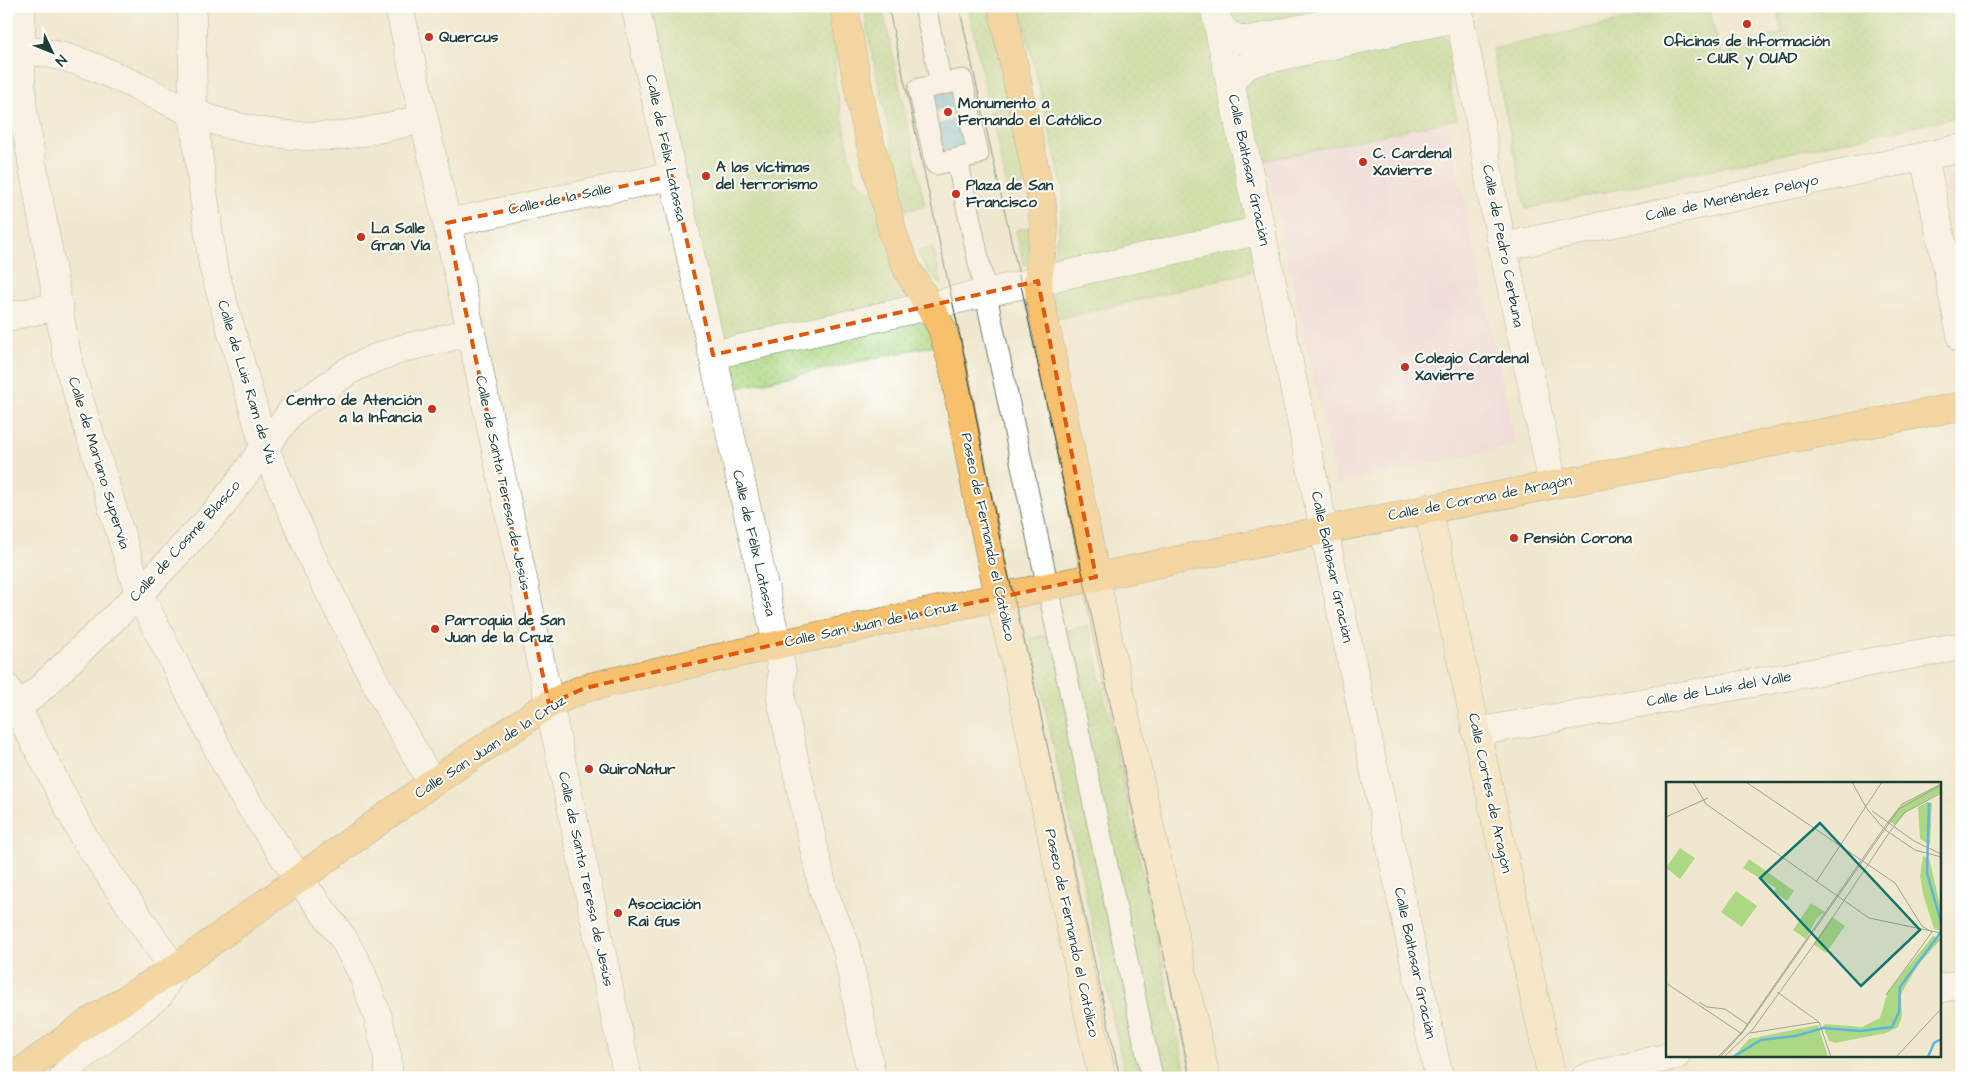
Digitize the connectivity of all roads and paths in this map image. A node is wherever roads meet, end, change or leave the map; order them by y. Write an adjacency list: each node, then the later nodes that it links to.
1 (22, 6): 11 (street, Calle de Mariano Supervía)
2 (192, 6): 14 (street, Calle de Luis Ram de Viú)
3 (399, 6): 15 (street, Calle de Santa Teresa de Jesús)
4 (635, 6): 19 (street, Calle de Félix Latassa)
5 (845, 6): 24 (main road, Paseo de Fernando el Católico)
6 (924, 6): 13 (street)
7 (1002, 6): 23 (main road)
8 (1405, 6): 10 (street)
9 (1459, 12): 12 (street); 22 (street, Calle de Pedro Cerbuna)
10 (1216, 14): 12 (street, Calle Baltasar Gracián)
11 (14, 50): 14 (street); 25 (street, Calle de Mariano Supervía)
12 (1231, 82): 21 (street, Calle Baltasar Gracián)
13 (941, 84): 18 (street); 18 (street)
14 (193, 113): 15 (street); 32 (street, Calle de Luis Ram de Viú)
15 (424, 119): 20 (street, Calle de Santa Teresa de Jesús)
16 (1962, 148): 17 (street, Calle de Menéndez Pelayo)
17 (1924, 156): 22 (street, Calle de Menéndez Pelayo); 29 (street)
18 (957, 159): 26 (street)
19 (672, 176): 20 (street, Calle de la Salle); 30 (street, Calle de Félix Latassa)
20 (448, 223): 28 (street, Calle de Santa Teresa de Jesús)
21 (1262, 230): 23 (street); 35 (street, Calle Baltasar Gracián)
22 (1503, 246): 33 (street, Calle de Pedro Cerbuna)
23 (1038, 281): 26 (street); 36 (main road)
24 (929, 305): 26 (street); 30 (street); 39 (main road, Paseo de Fernando el Católico)
25 (59, 306): 27 (street); 38 (street, Calle de Mariano Supervía)
26 (988, 306): 37 (street)
27 (6, 317)
28 (471, 332): 32 (street, Calle de Cosme Blasco); 43 (street, Calle de Santa Teresa de Jesús)
29 (1962, 340)
30 (713, 355): 40 (street, Calle de Félix Latassa)
31 (1962, 406): 33 (main road, Calle de Corona de Aragón)
32 (264, 449): 38 (street, Calle de Cosme Blasco); 45 (street, Calle de Luis Ram de Viú)
33 (1553, 484): 34 (main road, Calle de Corona de Aragón)
34 (1428, 508): 35 (main road, Calle de Corona de Aragón); 44 (main road, Calle Cortes de Aragón)
35 (1324, 530): 36 (main road, Calle de Corona de Aragón); 59 (street, Calle Baltasar Gracián)
36 (1096, 577): 37 (main road, Calle de Corona de Aragón); 58 (main road)
37 (1048, 587): 39 (main road, Calle de Corona de Aragón); 57 (street)
38 (139, 594): 42 (street, Calle de Cosme Blasco); 46 (street, Calle de Mariano Supervía)
39 (999, 597): 40 (main road, Calle San Juan de la Cruz); 56 (main road, Paseo de Fernando el Católico)
40 (777, 644): 43 (main road, Calle San Juan de la Cruz); 55 (street, Calle de Félix Latassa)
41 (1962, 646): 44 (street, Calle de Luis del Valle)
42 (9, 701): 47 (street)
43 (549, 704): 45 (main road, Calle San Juan de la Cruz); 54 (street, Calle de Santa Teresa de Jesús)
44 (1476, 732): 60 (main road, Calle Cortes de Aragón)
45 (432, 783): 46 (main road, Calle San Juan de la Cruz)
46 (299, 879): 47 (main road, Calle San Juan de la Cruz); 53 (street, Calle de Mariano Supervía)
47 (174, 969): 51 (main road, Calle San Juan de la Cruz); 52 (street, Calle San Juan de la Cruz)
48 (1962, 983): 49 (street)
49 (1940, 989)
50 (1672, 1056): 61 (street)
51 (13, 1078)
52 (63, 1078)
53 (389, 1078)
54 (628, 1078)
55 (872, 1078)
56 (1102, 1078)
57 (1152, 1078)
58 (1206, 1078)
59 (1439, 1078)
60 (1552, 1078)
61 (1585, 1078)

